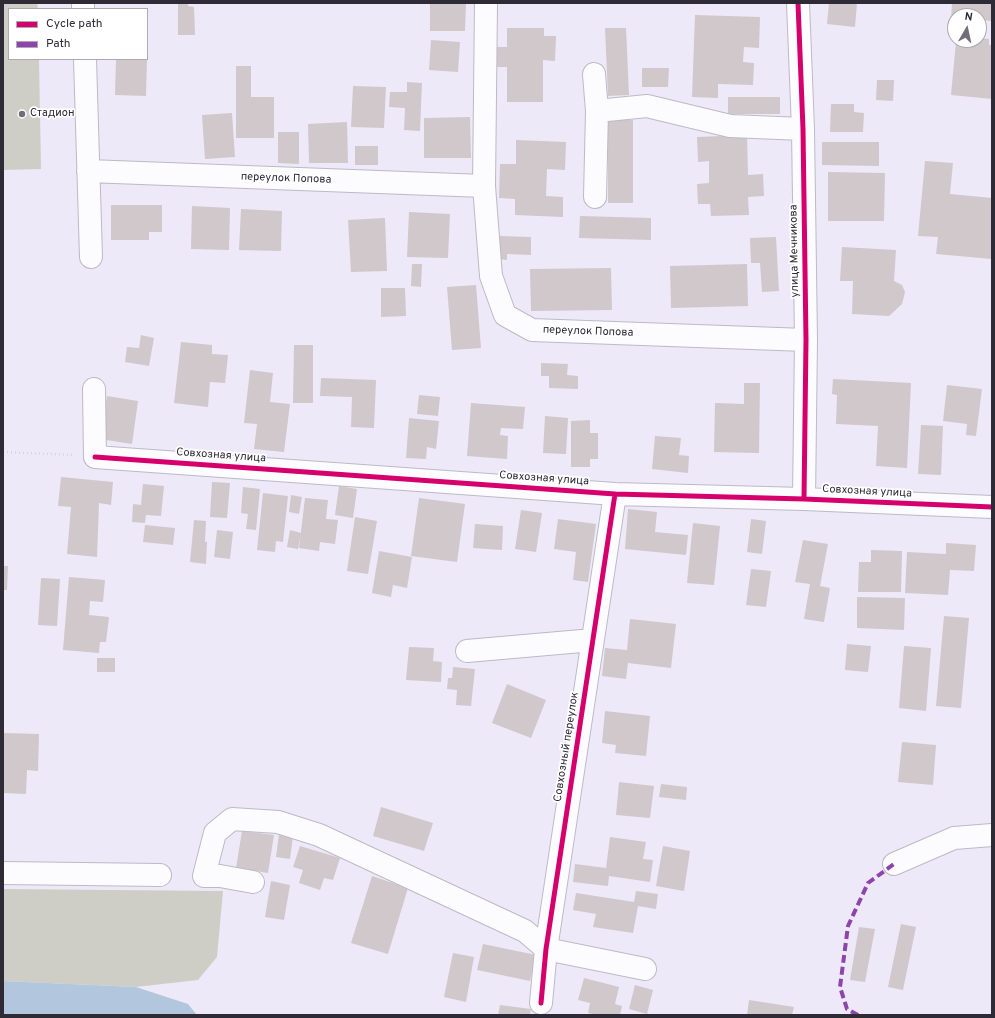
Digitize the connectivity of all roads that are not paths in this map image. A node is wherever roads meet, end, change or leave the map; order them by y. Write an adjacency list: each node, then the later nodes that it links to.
1 (486, 3): 8 (street, переулок Попова)
2 (798, 3): 6 (street, улица Мечникова)
3 (85, 60): 7 (street)
4 (594, 74): 5 (street)
5 (597, 110): 6 (street); 9 (street)
6 (803, 129): 11 (street, улица Мечникова)
7 (88, 171): 8 (street, переулок Попова); 10 (street)
8 (484, 186): 11 (street, переулок Попова)
9 (595, 197)
10 (91, 257)
11 (806, 340): 14 (street, улица Мечникова)
12 (94, 390): 13 (street, Совхозная улица)
13 (615, 494): 14 (street, Совхозная улица); 16 (street, Совхозный переулок)
14 (804, 499): 15 (street, Совхозная улица)
15 (992, 507)
16 (593, 640): 17 (street); 23 (street, Совхозный переулок)
17 (466, 650)
18 (992, 835): 19 (street)
19 (894, 864)
20 (3, 873): 21 (street)
21 (160, 875)
22 (253, 882): 23 (street)
23 (546, 949): 24 (street); 25 (street, Совхозный переулок)
24 (645, 969)
25 (541, 1004)

